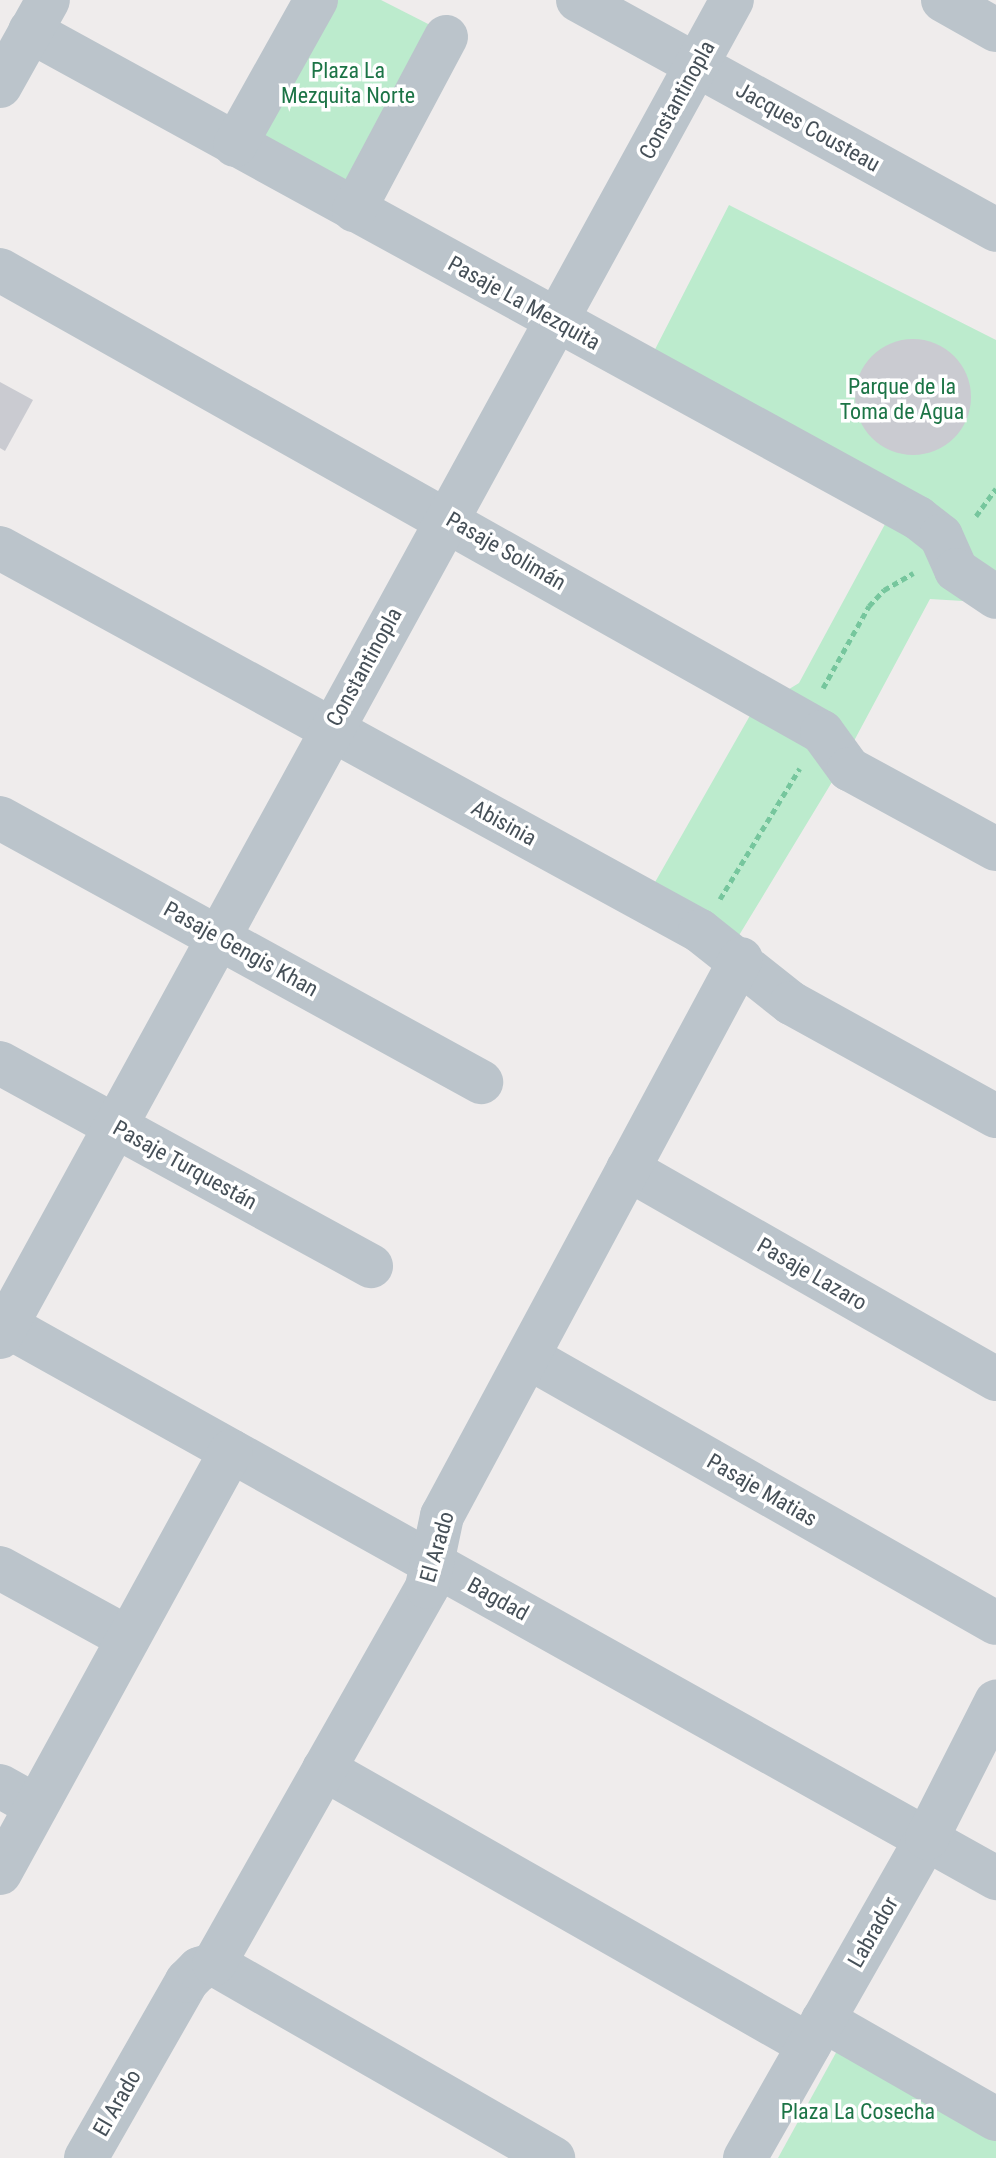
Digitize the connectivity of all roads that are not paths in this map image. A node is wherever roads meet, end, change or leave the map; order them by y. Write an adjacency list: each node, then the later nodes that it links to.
1 (316, 0): 10 (street)
2 (578, 0): 8 (street, Jacques Cousteau)
3 (732, 0): 8 (street, Constantinopla)
4 (943, 0): 6 (street)
5 (39, 16): 9 (street); 10 (street, Pasaje La Mezquita)
6 (996, 30)
7 (446, 37): 11 (street)
8 (696, 65): 12 (street, Jacques Cousteau); 14 (street, Constantinopla)
9 (0, 86)
10 (235, 145): 11 (street, Pasaje La Mezquita)
11 (354, 210): 14 (street, Pasaje La Mezquita)
12 (996, 230)
13 (0, 270): 15 (street, Pasaje Solimán)
14 (555, 321): 15 (street, Constantinopla); 17 (street, Pasaje La Mezquita)
15 (447, 517): 18 (street, Constantinopla); 20 (street, Pasaje Solimán)
16 (0, 548): 18 (street, Abisinia)
17 (996, 597)
18 (331, 728): 21 (street, Constantinopla); 22 (street, Abisinia)
19 (0, 818): 21 (street, Pasaje Gengis Khan)
20 (996, 849)
21 (217, 936): 24 (street, Pasaje Gengis Khan); 26 (street, Constantinopla)
22 (741, 959): 25 (street, Abisinia); 27 (street, El Arado)
23 (0, 1063): 26 (street, Pasaje Turquestán)
24 (481, 1082)
25 (996, 1116)
26 (114, 1126): 28 (street, Pasaje Turquestán); 29 (street, Constantinopla)
27 (628, 1169): 30 (street, El Arado); 31 (street, Pasaje Lazaro)
28 (371, 1266)
29 (2, 1328): 32 (street, Bagdad)
30 (528, 1357): 33 (street, El Arado); 35 (street, Pasaje Matias)
31 (996, 1379)
32 (231, 1451): 33 (street, Bagdad); 36 (street)
33 (432, 1563): 38 (street, El Arado); 40 (street, Bagdad)
34 (0, 1568): 36 (street)
35 (996, 1623)
36 (128, 1638): 39 (street)
37 (996, 1702): 40 (street, Labrador)
38 (324, 1769): 43 (street, El Arado); 44 (street)
39 (18, 1796): 41 (street)
40 (927, 1838): 42 (street, Bagdad); 44 (street, Labrador)
41 (0, 1873)
42 (996, 1878)
43 (214, 1964): 46 (street, El Arado); 47 (street)
44 (816, 2032): 45 (street); 48 (street, Labrador)
45 (996, 2119)
46 (86, 2158)
47 (553, 2158)
48 (745, 2158)

